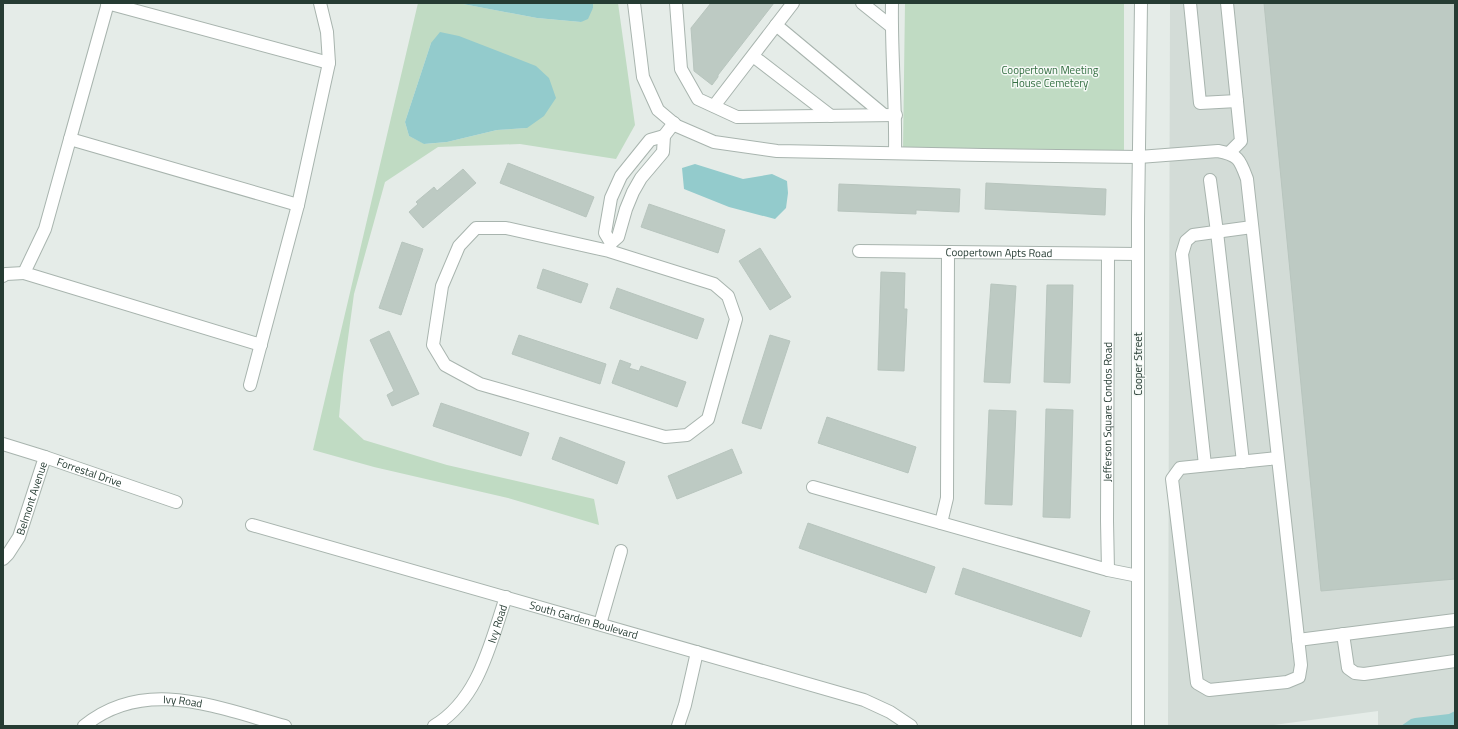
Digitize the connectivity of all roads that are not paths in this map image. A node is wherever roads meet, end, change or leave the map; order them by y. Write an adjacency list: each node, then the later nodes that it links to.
1 (107, 3): 14 (street); 21 (street)
2 (320, 3): 14 (street)
3 (634, 3): 19 (street)
4 (676, 3): 16 (street)
5 (793, 3): 11 (street)
6 (862, 3): 12 (street)
7 (892, 3): 12 (street)
8 (1141, 3): 24 (street, Cooper Street)
9 (1190, 3): 15 (street)
10 (1227, 3): 15 (street)
11 (776, 26): 13 (street); 17 (street)
12 (892, 27): 17 (street)
13 (752, 56): 16 (street); 18 (street)
14 (329, 63): 26 (street)
15 (1237, 101): 23 (street)
16 (714, 106): 18 (street)
17 (890, 115): 18 (street); 22 (street)
18 (831, 116)
19 (674, 123): 20 (street); 22 (street)
20 (664, 136): 29 (street); 29 (street)
21 (70, 139): 26 (street); 34 (street)
22 (895, 153): 24 (street)
23 (1228, 154): 24 (street); 27 (street)
24 (1139, 157): 32 (street, Cooper Street)
25 (1210, 180): 28 (street)
26 (298, 205): 36 (street)
27 (1252, 227): 28 (street); 40 (street)
28 (1217, 232): 41 (street); 42 (street)
29 (610, 247): 29 (street)
30 (859, 251): 31 (street, Coopertown Apts Road)
31 (948, 252): 33 (street, Coopertown Apts Road); 45 (street)
32 (1138, 254): 33 (street, Coopertown Apts Road); 50 (street, Cooper Street)
33 (1108, 255): 49 (street, Jefferson Square Condos Road)
34 (24, 273): 35 (street); 36 (street)
35 (3, 276)
36 (261, 346): 37 (street)
37 (250, 385)
38 (3, 444): 39 (street, Forrestal Drive)
39 (45, 457): 44 (street, Forrestal Drive); 48 (street, Belmont Avenue)
40 (1278, 458): 41 (street); 55 (street)
41 (1243, 462): 42 (street)
42 (1205, 466): 55 (street)
43 (813, 487): 45 (street)
44 (176, 502)
45 (941, 523): 49 (street)
46 (252, 525): 51 (street, South Garden Boulevard)
47 (621, 551): 53 (street)
48 (3, 558)
49 (1108, 570): 50 (street)
50 (1138, 576): 63 (street, Cooper Street)
51 (506, 598): 53 (street, South Garden Boulevard); 60 (street, Ivy Road)
52 (1455, 620): 54 (street)
53 (600, 624): 56 (street, South Garden Boulevard)
54 (1343, 634): 55 (street); 57 (street)
55 (1298, 640)
56 (697, 652): 61 (street); 62 (street, South Garden Boulevard)
57 (1455, 661)
58 (84, 726): 59 (street, Ivy Road)
59 (285, 726)
60 (434, 726)
61 (678, 726)
62 (911, 726)
63 (1138, 726)

